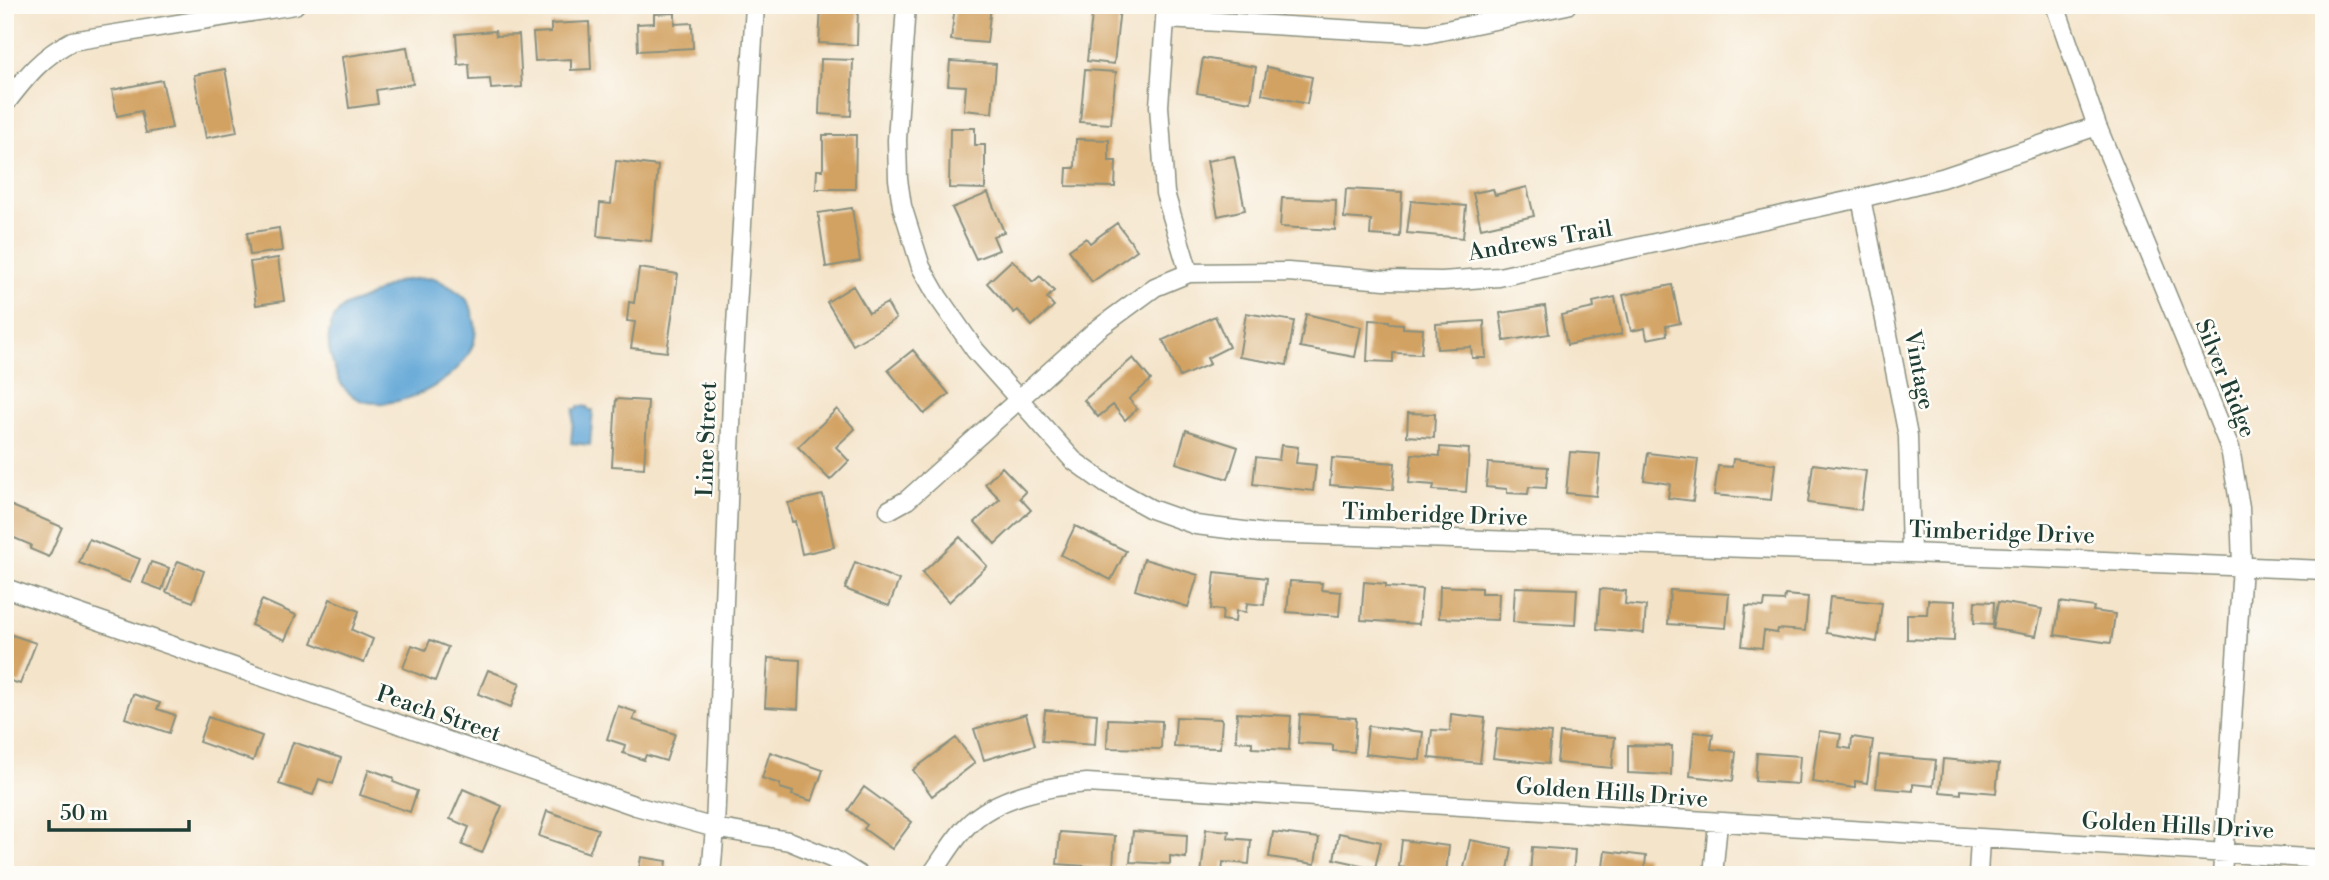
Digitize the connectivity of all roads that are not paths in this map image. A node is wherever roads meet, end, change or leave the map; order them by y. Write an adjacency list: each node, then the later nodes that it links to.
1 (295, 5): 7 (street)
2 (755, 5): 18 (street, Line Street)
3 (906, 5): 11 (street, Timberidge Drive)
4 (1567, 5): 6 (street)
5 (2055, 5): 8 (street, Silver Ridge)
6 (1166, 12): 10 (street)
7 (5, 104)
8 (2098, 126): 9 (street, Andrews Trail); 14 (street, Silver Ridge)
9 (1861, 198): 10 (street, Andrews Trail); 13 (street, Vintage)
10 (1189, 273): 11 (street, Andrews Trail)
11 (1018, 399): 12 (street, Andrews Trail); 13 (street, Timberidge Drive)
12 (889, 510)
13 (1911, 553): 14 (street, Timberidge Drive)
14 (2242, 566): 15 (street, Timberidge Drive); 20 (street, Silver Ridge)
15 (2324, 570)
16 (5, 588): 18 (street, Peach Street)
17 (1718, 823): 19 (street, Golden Hills Drive); 24 (street, Golden Hills Drive); 25 (street)
18 (715, 828): 22 (street, Line Street); 23 (street, Peach Street)
19 (1980, 839): 20 (street, Golden Hills Drive); 26 (street)
20 (2223, 851): 21 (street, Golden Hills Drive); 27 (street, Silver Ridge)
21 (2324, 859)
22 (711, 875)
23 (859, 875)
24 (931, 875)
25 (1713, 875)
26 (1978, 875)
27 (2222, 875)

